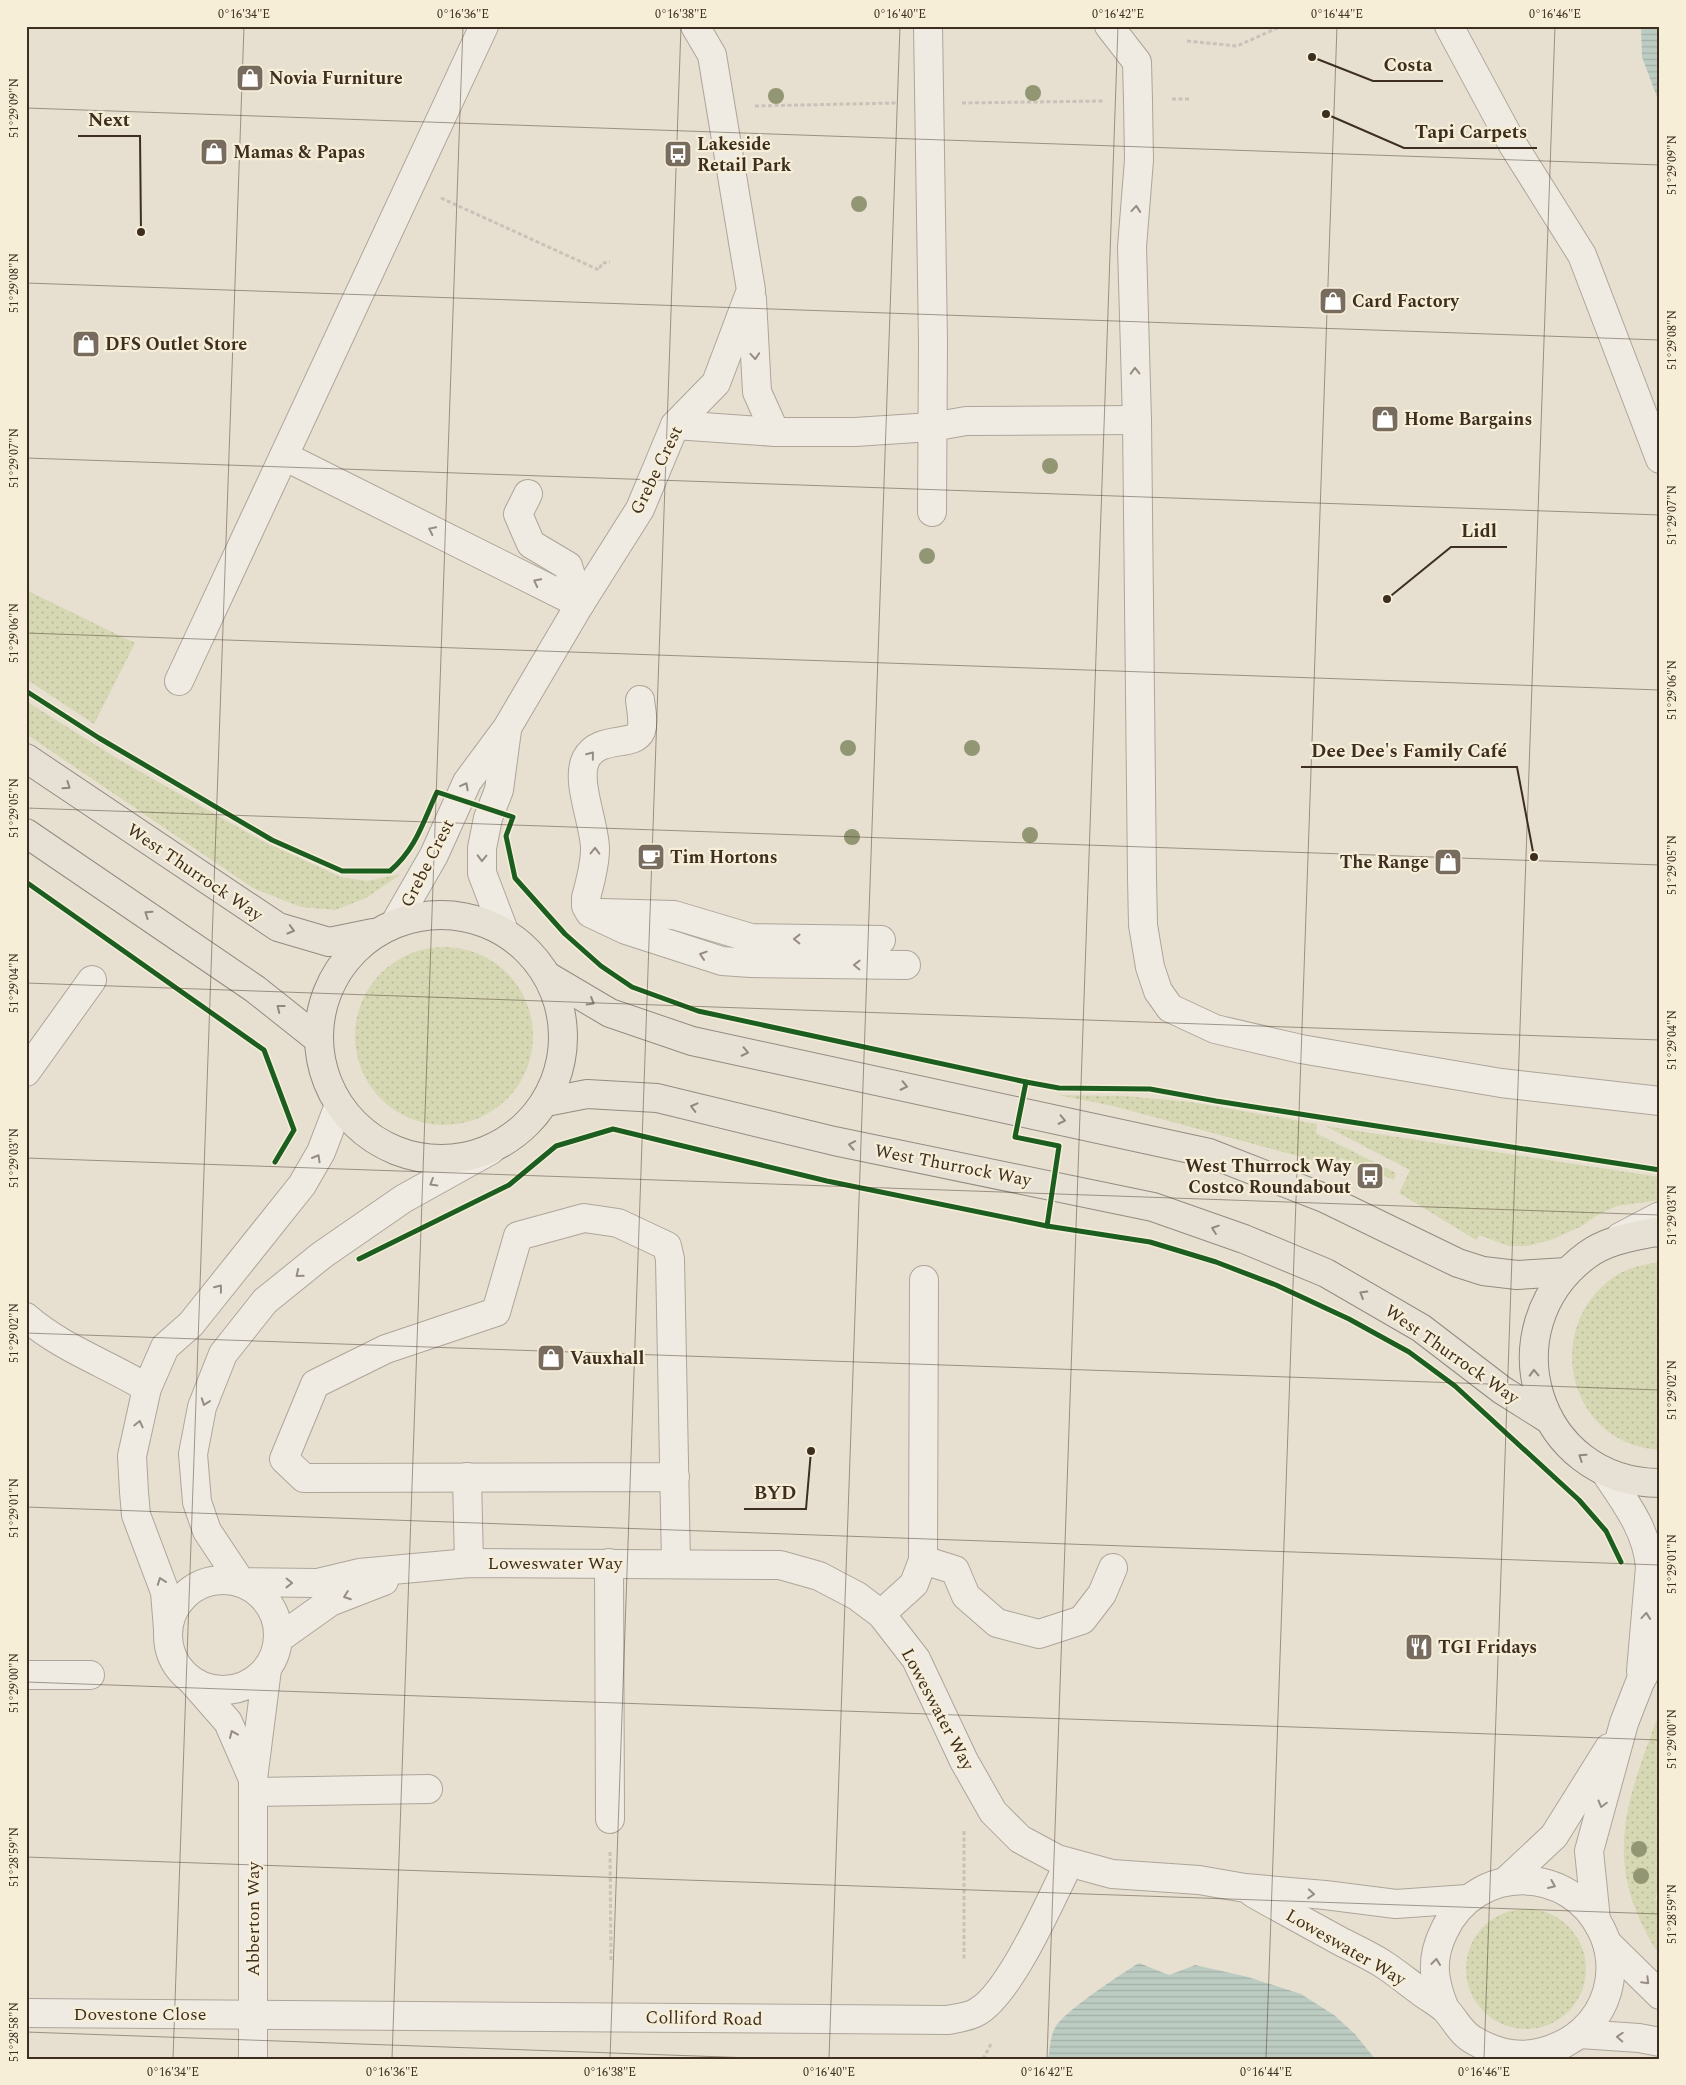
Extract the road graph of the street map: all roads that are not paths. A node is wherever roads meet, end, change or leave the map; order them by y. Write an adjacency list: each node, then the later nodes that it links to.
1 (484, 26): 11 (street)
2 (695, 26): 6 (street)
3 (928, 26): 9 (street)
4 (1449, 26): 12 (street)
5 (1116, 35): 7 (street, one-way to 5)
6 (751, 290): 8 (street, Grebe Crest); 10 (street, one-way to 10)
7 (1137, 420): 9 (street); 30 (street)
8 (675, 425): 10 (street); 15 (street, Grebe Crest)
9 (932, 427): 10 (street); 14 (street)
10 (775, 432)
11 (284, 456): 15 (street, one-way to 11); 16 (street)
12 (1660, 459)
13 (528, 494): 15 (street)
14 (932, 512)
15 (580, 604): 18 (street, Grebe Crest)
16 (179, 681)
17 (640, 700): 21 (street, one-way to 17)
18 (507, 728): 22 (street, Grebe Crest, one-way to 18); 23 (street, Grebe Crest, one-way to 23)
19 (26, 758): 22 (main road, West Thurrock Way, one-way to 22)
20 (26, 833): 28 (main road, one-way to 20)
21 (590, 913): 24 (street, one-way to 21); 25 (street, one-way to 21)
22 (387, 927): 23 (main road, West Thurrock Way); 28 (main road)
23 (504, 932): 26 (main road, West Thurrock Way)
24 (881, 940)
25 (906, 965)
26 (549, 977): 31 (main road); 37 (main road, one-way to 37)
27 (92, 980): 29 (street)
28 (318, 1039): 32 (main road)
29 (26, 1072)
30 (1660, 1101)
31 (546, 1102): 33 (main road); 41 (main road, West Thurrock Way, one-way to 31)
32 (339, 1105): 33 (main road); 40 (street, one-way to 32)
33 (491, 1150): 52 (street, one-way to 52)
34 (1660, 1216): 36 (street)
35 (1660, 1233): 36 (main road)
36 (1613, 1241): 37 (main road)
37 (1567, 1272): 41 (main road, one-way to 37)
38 (924, 1280): 46 (street)
39 (26, 1317): 40 (street)
40 (147, 1388): 54 (street, one-way to 40)
41 (1548, 1419): 42 (main road, one-way to 41)
42 (1605, 1472): 45 (main road); 61 (street, one-way to 42)
43 (467, 1477): 44 (street); 44 (street); 47 (street)
44 (675, 1477): 49 (street)
45 (1660, 1483)
46 (923, 1560): 50 (street); 53 (street)
47 (469, 1563): 48 (street, Loweswater Way); 51 (street, Loweswater Way)
48 (610, 1563): 49 (street, Loweswater Way); 65 (street)
49 (676, 1563): 53 (street, Loweswater Way)
50 (1113, 1568)
51 (407, 1569): 52 (street, Loweswater Way, one-way to 51); 55 (street, Loweswater Way, one-way to 55)
52 (241, 1582): 54 (street); 55 (street)
53 (881, 1614): 66 (street, Loweswater Way)
54 (168, 1629): 60 (street)
55 (278, 1639): 57 (street)
56 (1660, 1645): 61 (street)
57 (267, 1669): 60 (street); 63 (street, Abberton Way)
58 (26, 1675): 59 (street)
59 (90, 1676)
60 (193, 1682): 63 (street, Abberton Way, one-way to 60)
61 (1640, 1682): 62 (street)
62 (1624, 1723): 67 (street); 70 (street, one-way to 70)
63 (253, 1785): 64 (street); 74 (street, Abberton Way)
64 (428, 1789)
65 (610, 1819)
66 (1069, 1863): 68 (street, Loweswater Way); 74 (street, Colliford Road)
67 (1506, 1881): 69 (street); 70 (street, one-way to 70)
68 (1245, 1888): 69 (street, Loweswater Way, one-way to 69); 72 (street, Loweswater Way)
69 (1467, 1899): 72 (street, one-way to 69)
70 (1602, 1931): 71 (street, one-way to 71); 77 (street)
71 (1660, 1995)
72 (1445, 2009): 75 (street)
73 (26, 2013): 74 (street, Dovestone Close)
74 (254, 2014): 78 (street, Abberton Way)
75 (1462, 2031): 77 (street); 79 (street)
76 (1660, 2042): 77 (street, one-way to 77)
77 (1562, 2047)
78 (253, 2059)
79 (1466, 2059)

